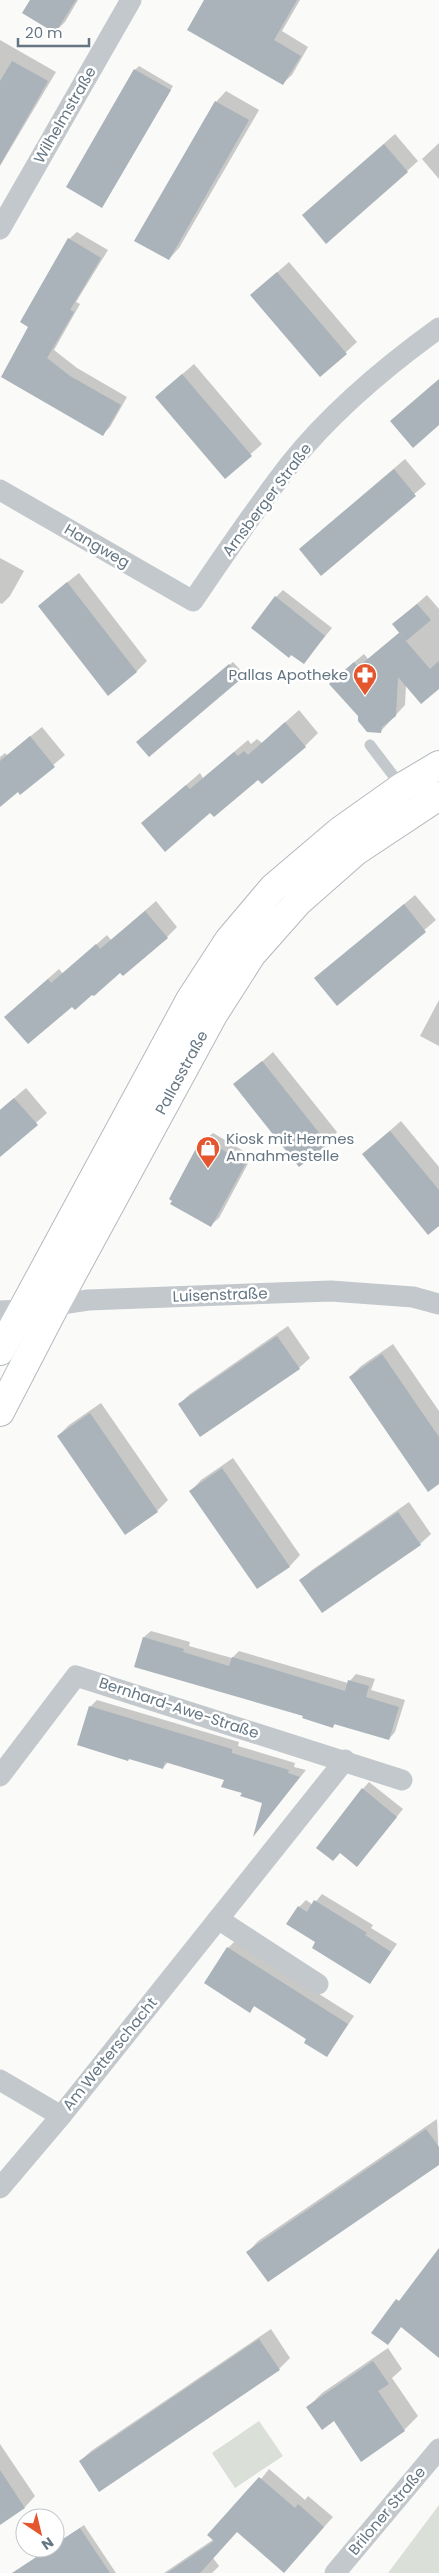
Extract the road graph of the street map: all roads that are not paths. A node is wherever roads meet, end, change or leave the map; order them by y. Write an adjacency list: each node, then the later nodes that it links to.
1 (130, 0): 2 (street, Wilhelmstraße)
2 (0, 229)
3 (439, 328): 5 (street, Arnsberger Straße)
4 (0, 490): 5 (street, Hangweg)
5 (193, 601)
6 (370, 746): 8 (lane)
7 (439, 765): 8 (main road, Pallasstraße)
8 (402, 787): 9 (lane); 12 (main road, Pallasstraße)
9 (428, 802): 10 (main road, Pallasstraße)
10 (56, 1304): 11 (street, Luisenstraße); 12 (street, Luisenstraße); 14 (main road, Pallasstraße)
11 (439, 1304)
12 (11, 1310): 13 (main road, Pallasstraße)
13 (0, 1351)
14 (0, 1412)
15 (344, 1760): 16 (street, Bernhard-Awe-Straße); 17 (street, Bernhard-Awe-Straße); 18 (street, Am Wetterschacht)
16 (0, 1776)
17 (402, 1780)
18 (218, 1919): 19 (street); 21 (street, Am Wetterschacht)
19 (318, 1984)
20 (0, 2080): 21 (street)
21 (61, 2116): 22 (street, Am Wetterschacht)
22 (0, 2188)
23 (439, 2449): 24 (street, Briloner Straße)
24 (335, 2573)

